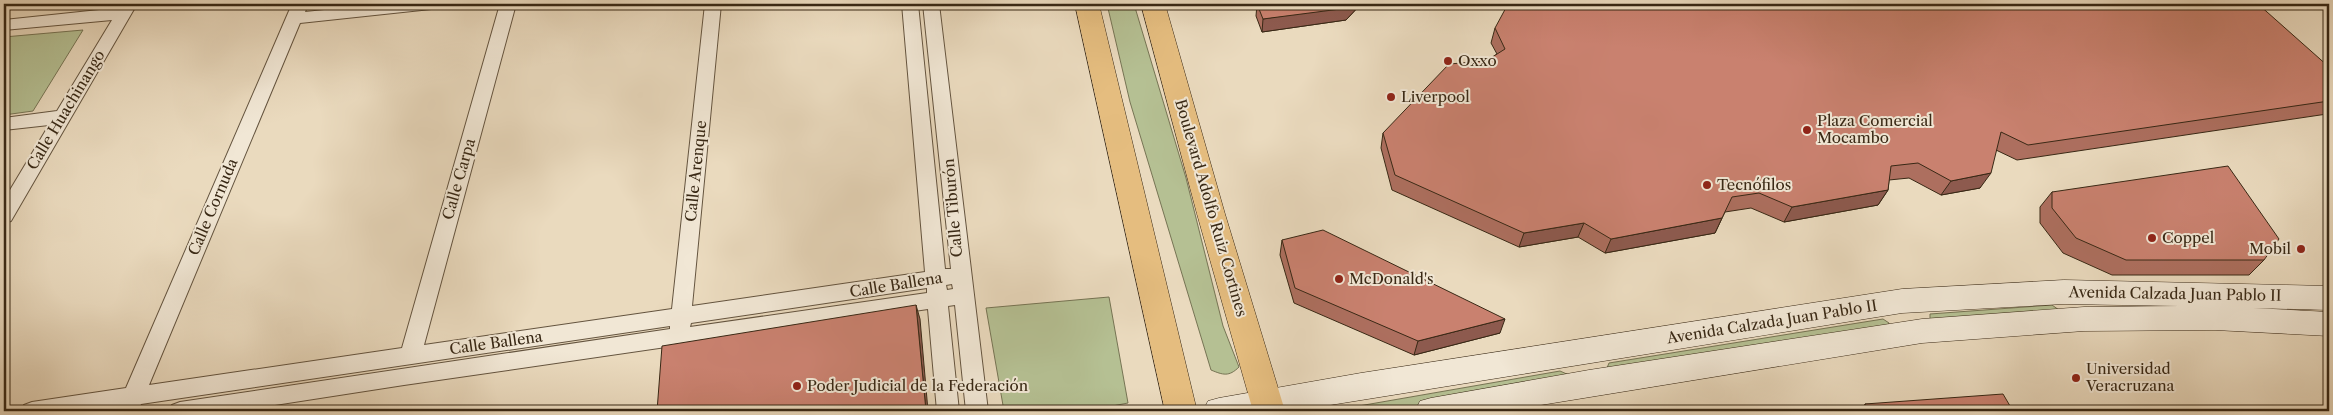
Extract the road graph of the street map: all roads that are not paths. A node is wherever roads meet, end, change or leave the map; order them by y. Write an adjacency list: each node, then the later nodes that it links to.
1 (431, 4): 9 (street)
2 (508, 4): 25 (street, Calle Carpa)
3 (713, 4): 21 (street, Calle Arenque)
4 (910, 4): 12 (street, Calle Tiburón)
5 (931, 4): 11 (street, Calle Tiburón)
6 (1087, 4): 32 (main road)
7 (1153, 4): 27 (main road, Boulevard Adolfo Ruiz Cortines)
8 (126, 8): 10 (street); 13 (street, Calle Huachinango)
9 (297, 11): 26 (street, Calle Cornuda)
10 (4, 25)
11 (944, 113): 12 (street); 16 (street, Calle Tiburón)
12 (921, 116): 17 (street, Calle Tiburón)
13 (62, 117): 14 (street); 15 (street, Calle Huachinango)
14 (4, 124)
15 (4, 216)
16 (960, 275): 17 (street, Calle Ballena); 18 (street, Calle Tiburón)
17 (935, 290): 18 (street, Calle Ballena); 21 (street, Calle Ballena); 24 (street, Calle Ballena); 30 (street, Calle Tiburón)
18 (962, 296): 31 (street, Calle Tiburón)
19 (2329, 298): 20 (main road, Avenida Calzada Juan Pablo II)
20 (1902, 301): 23 (main road); 27 (main road, Avenida Calzada Juan Pablo II)
21 (680, 317): 24 (street, Calle Arenque); 25 (street, Calle Ballena)
22 (2329, 324): 23 (main road, Avenida Calzada Juan Pablo II)
23 (1922, 331): 34 (main road, Avenida Calzada Juan Pablo II)
24 (679, 338): 29 (street, Calle Ballena)
25 (411, 354): 26 (street, Calle Ballena)
26 (130, 403): 28 (street, Calle Ballena)
27 (1267, 407): 33 (main road, Avenida Calzada Juan Pablo II)
28 (32, 411)
29 (180, 411)
30 (948, 411)
31 (977, 411)
32 (1181, 411)
33 (1219, 411)
34 (1431, 411)

